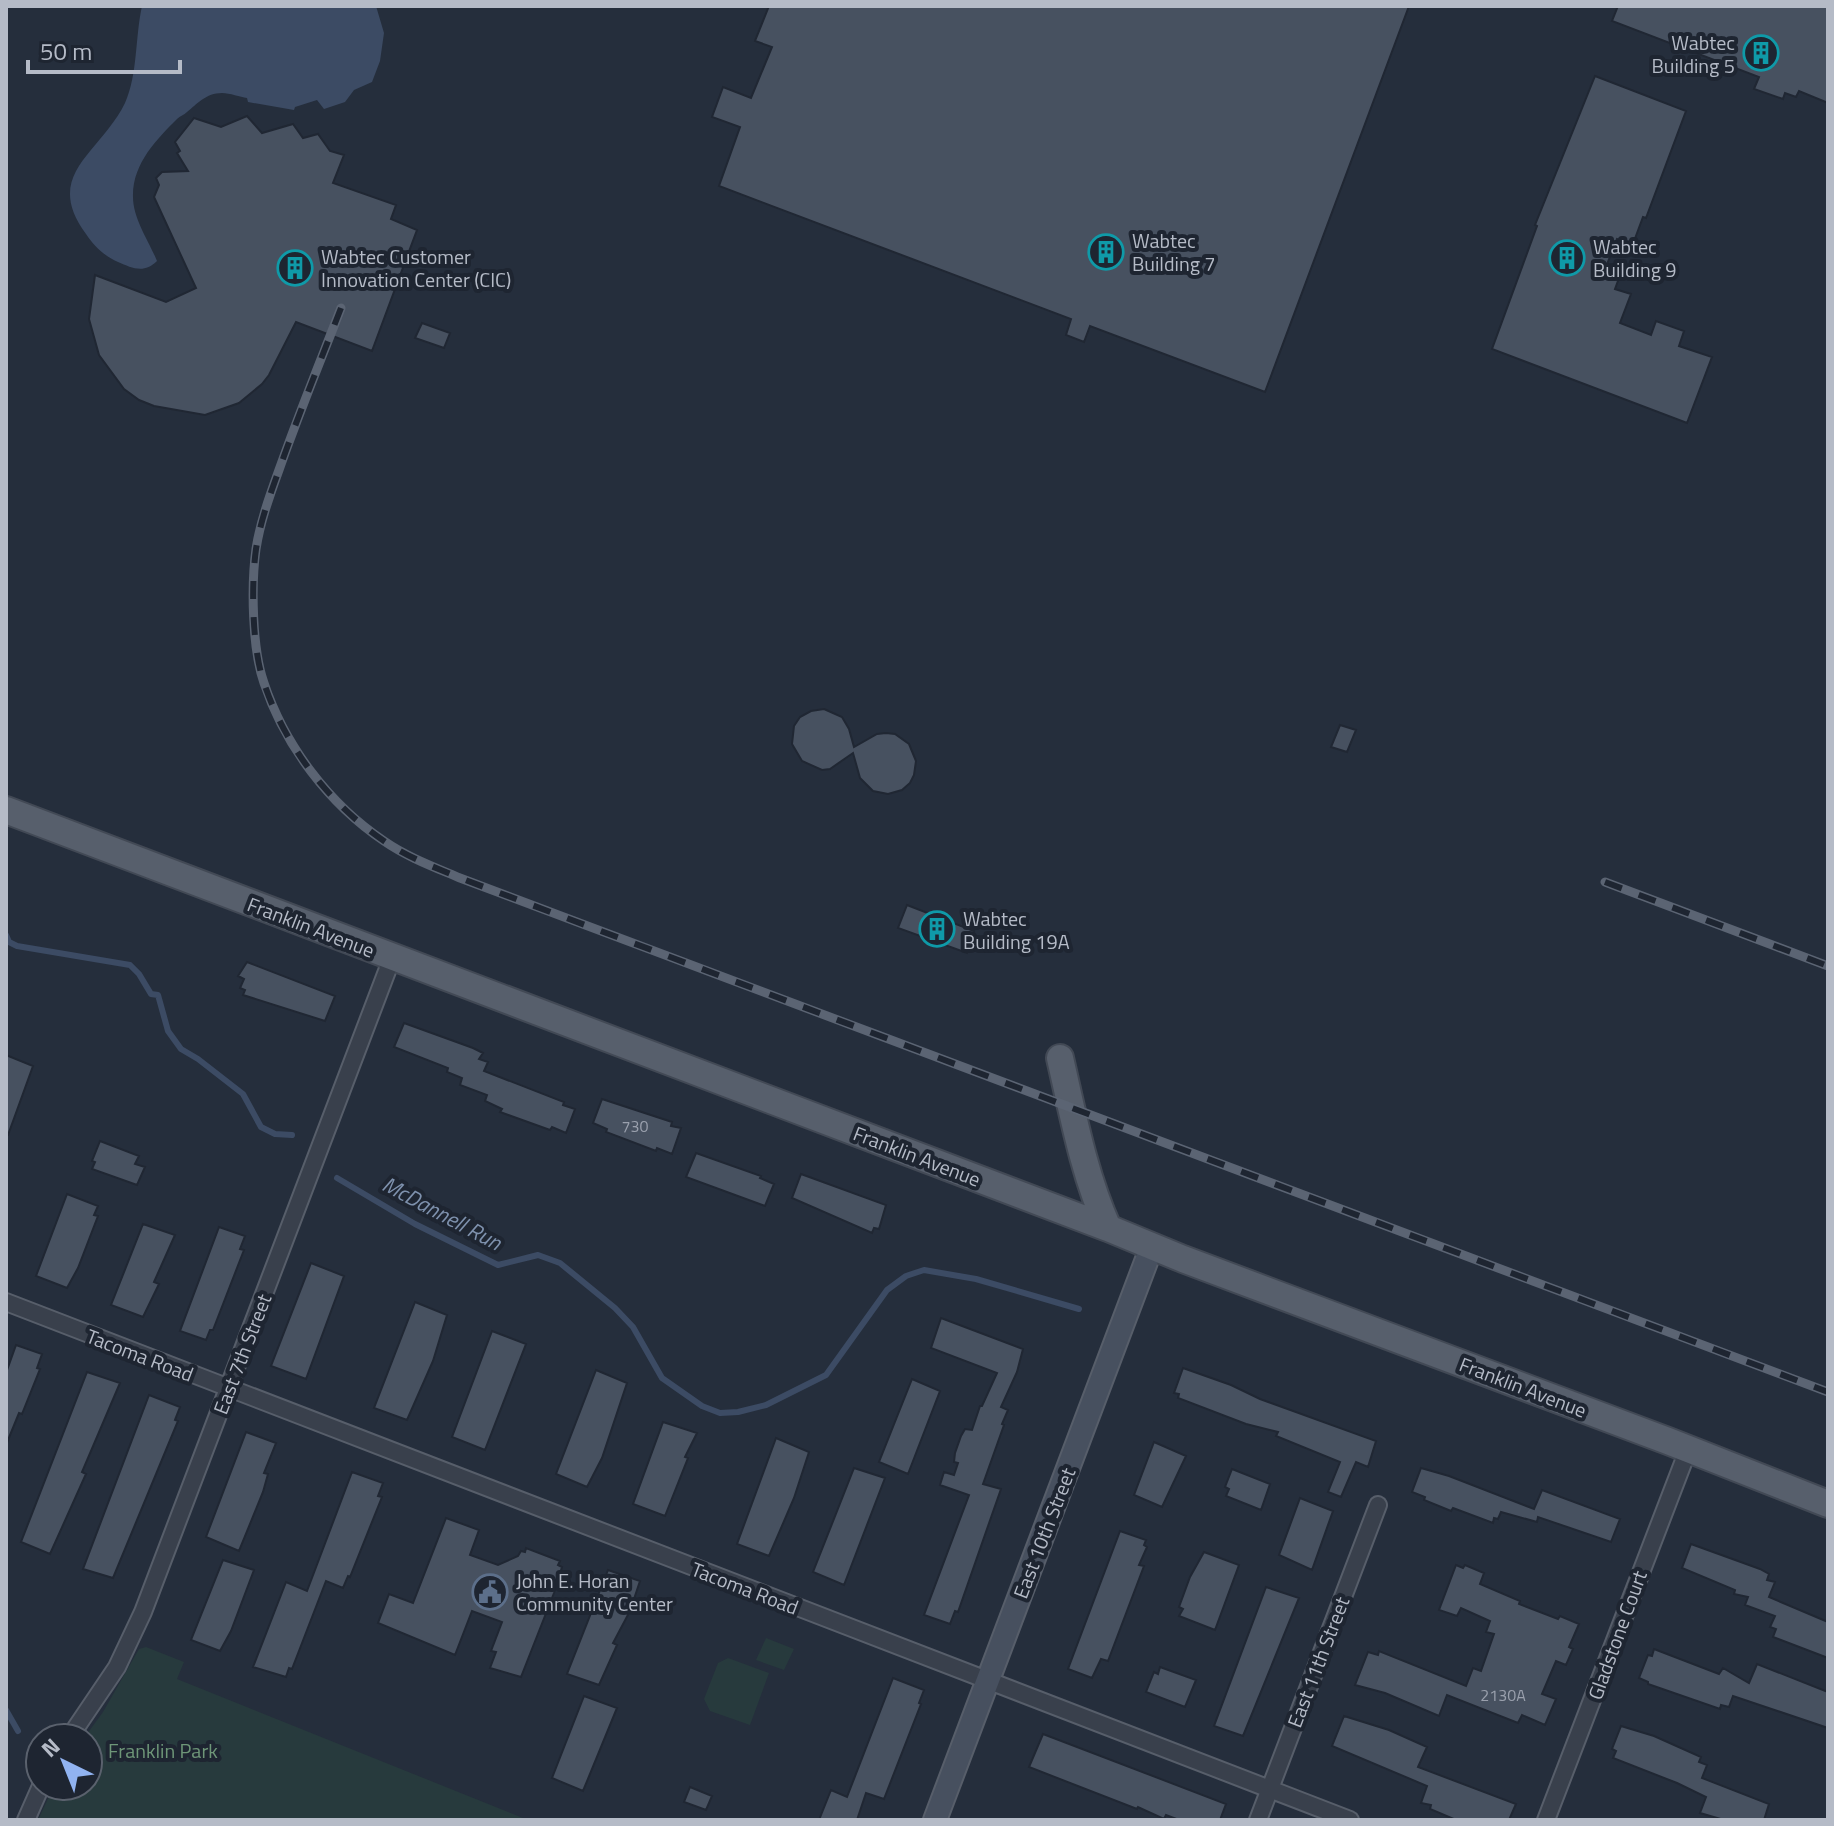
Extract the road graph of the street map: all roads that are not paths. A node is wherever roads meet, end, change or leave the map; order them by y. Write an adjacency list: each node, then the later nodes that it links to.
1 (6, 810): 2 (main road, Franklin Avenue)
2 (392, 958): 4 (main road, Franklin Avenue); 7 (street, East 7th Street)
3 (1060, 1058): 4 (main road)
4 (1108, 1228): 5 (main road, Franklin Avenue)
5 (1152, 1246): 8 (main road, Franklin Avenue); 11 (street, East 10th Street)
6 (6, 1302): 7 (street, Tacoma Road)
7 (228, 1389): 11 (street, Tacoma Road); 12 (street, East 7th Street)
8 (1688, 1450): 9 (main road, Franklin Avenue); 17 (street, Gladstone Court)
9 (1828, 1504)
10 (1378, 1505): 13 (street, East 11th Street)
11 (987, 1682): 13 (street, Tacoma Road); 14 (street, East 10th Street)
12 (79, 1722)
13 (1270, 1789): 15 (street, East 11th Street); 16 (street, Tacoma Road)
14 (935, 1820)
15 (1258, 1820)
16 (1350, 1820)
17 (1546, 1820)

